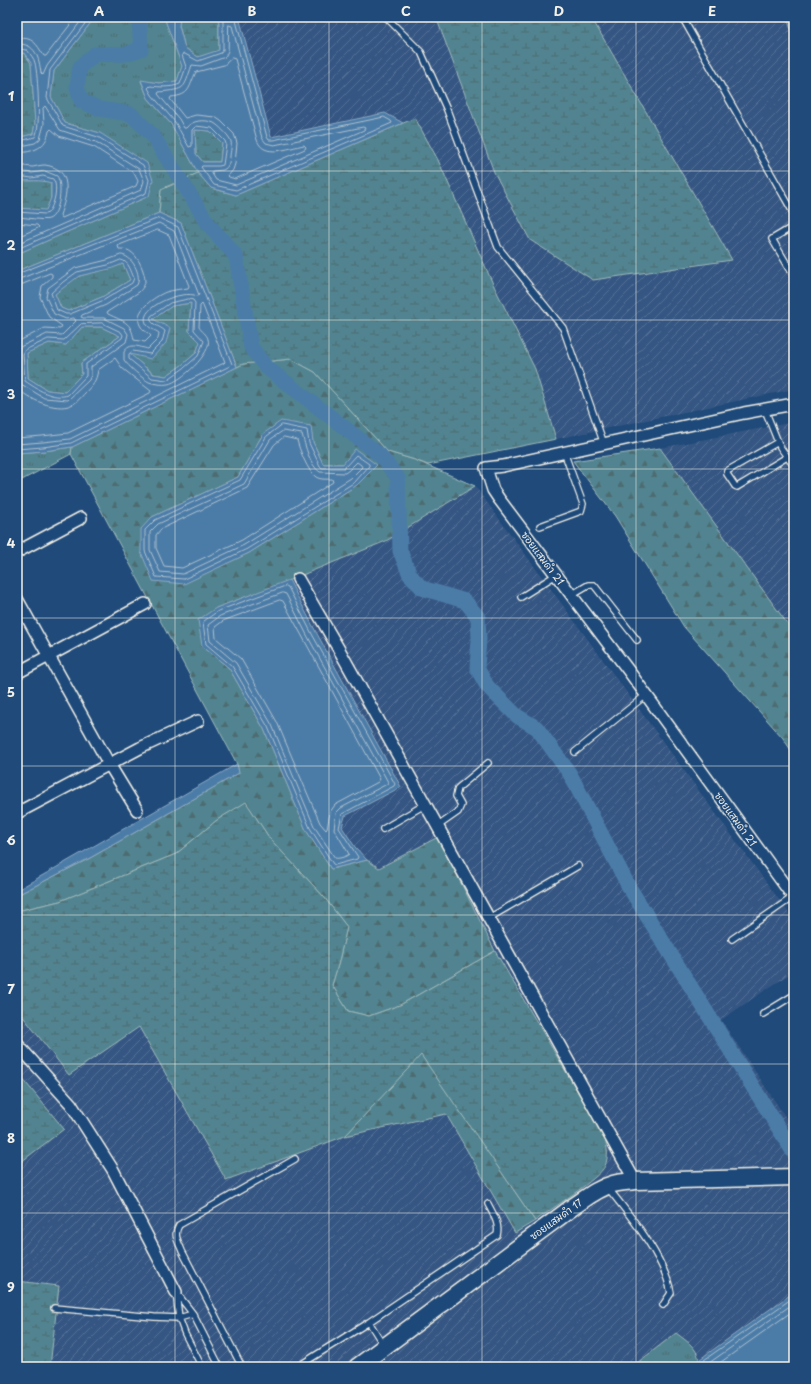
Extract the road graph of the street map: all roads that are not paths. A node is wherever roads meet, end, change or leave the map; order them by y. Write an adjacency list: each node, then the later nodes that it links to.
1 (386, 17): 9 (lane)
2 (682, 17): 3 (lane)
3 (794, 214)
4 (794, 226): 5 (lane)
5 (794, 276)
6 (794, 404): 7 (street, ซอยแสมดำ 21)
7 (765, 410): 8 (lane); 9 (street, ซอยแสมดำ 21)
8 (778, 442): 11 (lane); 11 (lane)
9 (604, 444): 10 (street, ซอยแสมดำ 21)
10 (564, 452): 14 (lane); 16 (street, ซอยแสมดำ 21)
11 (787, 457): 12 (lane)
12 (794, 466)
13 (81, 518): 15 (street)
14 (540, 526)
15 (17, 552)
16 (556, 575): 18 (street, ซอยแสมดำ 21); 19 (lane)
17 (298, 580): 30 (street)
18 (571, 595): 22 (lane); 25 (street, ซอยแสมดำ 21)
19 (521, 597)
20 (17, 599): 23 (street)
21 (145, 604): 23 (street)
22 (637, 640)
23 (49, 655): 24 (street); 29 (street)
24 (17, 673)
25 (646, 696): 27 (lane); 36 (street, ซอยแสมดำ 21)
26 (198, 720): 29 (street)
27 (575, 752)
28 (488, 763): 33 (lane)
29 (109, 764): 31 (street); 32 (street)
30 (426, 804): 33 (street); 34 (lane)
31 (137, 810)
32 (17, 812)
33 (438, 826): 37 (street)
34 (383, 829)
35 (578, 866): 37 (lane)
36 (794, 898): 38 (lane)
37 (489, 918): 44 (street)
38 (732, 939)
39 (794, 995): 40 (lane)
40 (763, 1014)
41 (17, 1044): 47 (street)
42 (295, 1159): 56 (lane)
43 (788, 1177): 44 (street, ซอยแสมดำ 17)
44 (635, 1181): 45 (street, ซอยแสมดำ 17)
45 (607, 1186): 48 (lane); 53 (street, ซอยแสมดำ 17)
46 (488, 1204): 52 (lane)
47 (176, 1292): 50 (lane); 51 (lane)
48 (663, 1305)
49 (54, 1308): 51 (lane)
50 (193, 1314): 51 (lane); 55 (lane)
51 (179, 1318): 54 (lane)
52 (369, 1322): 53 (lane); 57 (lane)
53 (384, 1347): 58 (street, ซอยแสมดำ 17)
54 (202, 1367)
55 (220, 1367)
56 (242, 1367)
57 (297, 1367)
58 (357, 1367)

